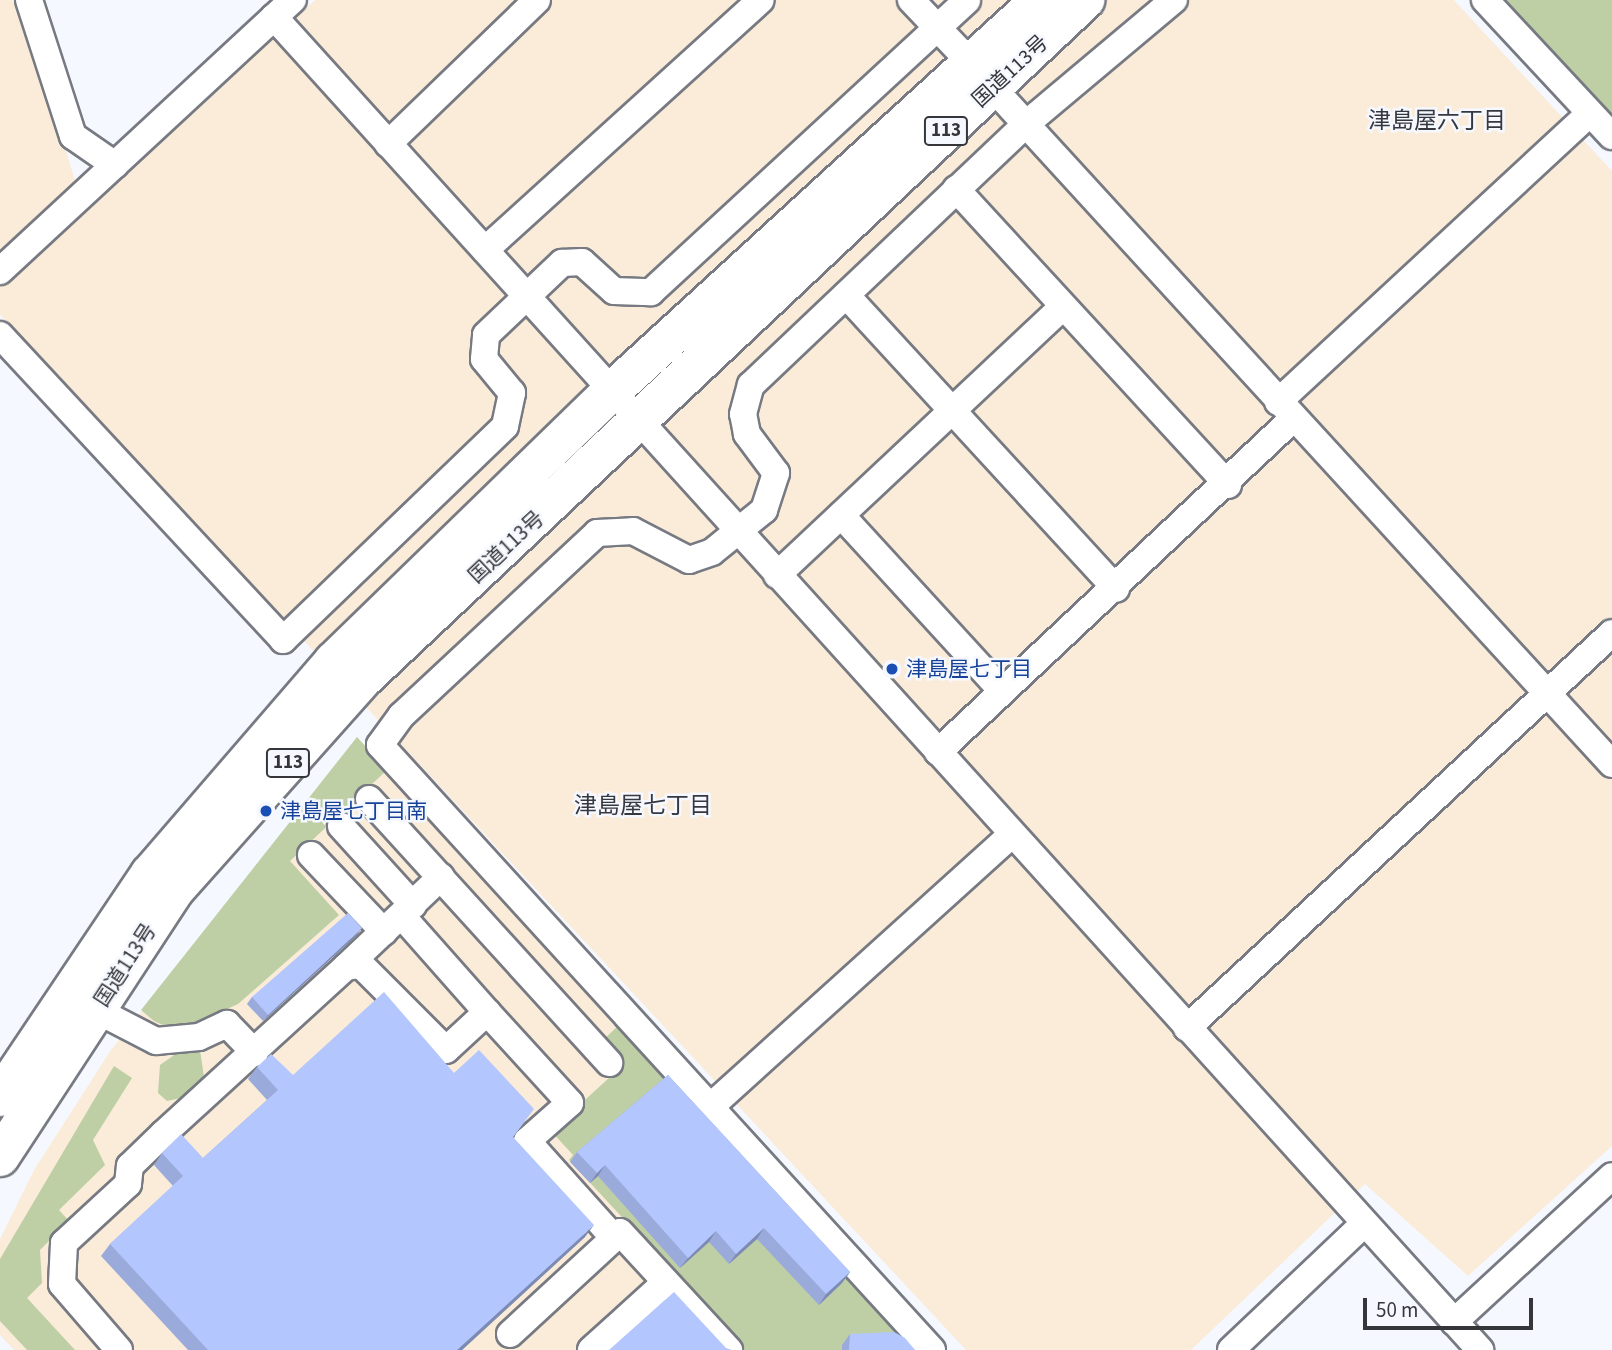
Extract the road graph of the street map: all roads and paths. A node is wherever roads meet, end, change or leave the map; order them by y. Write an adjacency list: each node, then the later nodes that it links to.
1 (29, 0): 17 (street)
2 (537, 0): 16 (street)
3 (761, 0): 19 (street)
4 (911, 0): 11 (street)
5 (967, 0): 11 (street)
6 (1040, 0): 12 (highway, 国道113号 / 113)
7 (1085, 0): 12 (highway, 国道113号 / 113)
8 (1174, 0): 14 (street)
9 (1485, 0): 13 (street)
10 (284, 8): 16 (street); 17 (street)
11 (939, 28): 12 (street); 22 (street)
12 (982, 75): 14 (street); 25 (highway, 国道113号 / 113); 28 (highway, 国道113号 / 113)
13 (1590, 113): 15 (street); 26 (street)
14 (1026, 124): 18 (street); 26 (street)
15 (1612, 136)
16 (388, 144): 19 (street)
17 (115, 165): 20 (street)
18 (956, 189): 21 (street); 23 (street)
19 (485, 250): 22 (street)
20 (1, 268)
21 (846, 295): 27 (street); 31 (street)
22 (525, 298): 24 (street); 25 (street)
23 (1062, 307): 27 (street); 29 (street)
24 (0, 335)
25 (611, 392): 28 (street); 52 (highway, 国道113号 / 113)
26 (1286, 410): 29 (street); 36 (street)
27 (953, 411): 30 (street); 33 (street)
28 (639, 423): 31 (street); 47 (highway, 国道113号 / 113)
29 (1227, 485): 33 (street)
30 (841, 515): 32 (street); 35 (street)
31 (738, 532): 32 (street); 42 (street)
32 (777, 575): 37 (street)
33 (1116, 589): 35 (street)
34 (1612, 633): 36 (street)
35 (1002, 691): 37 (street)
36 (1547, 693): 38 (street); 49 (street)
37 (938, 752): 41 (street)
38 (1612, 764)
39 (369, 799): 44 (street)
40 (341, 826): 45 (street)
41 (1012, 834): 49 (street); 53 (street)
42 (475, 850): 44 (street); 53 (street)
43 (311, 855): 45 (street)
44 (443, 879): 45 (street); 51 (street)
45 (400, 918): 46 (street); 48 (street)
46 (346, 967): 48 (street); 50 (street)
47 (96, 1010): 50 (street); 54 (highway, 国道113号 / 113)
48 (487, 1012): 57 (street)
49 (1187, 1028): 56 (street)
50 (255, 1053): 61 (street)
51 (609, 1063)
52 (0, 1097)
53 (708, 1109): 64 (street)
54 (0, 1157)
55 (1612, 1176): 59 (street)
56 (1364, 1224): 59 (street); 65 (street)
57 (614, 1238): 58 (street); 60 (street)
58 (666, 1282): 62 (street); 63 (street)
59 (1454, 1322): 66 (street)
60 (510, 1334)
61 (119, 1350)
62 (591, 1350)
63 (729, 1350)
64 (932, 1350)
65 (1231, 1350)
66 (1480, 1350)

